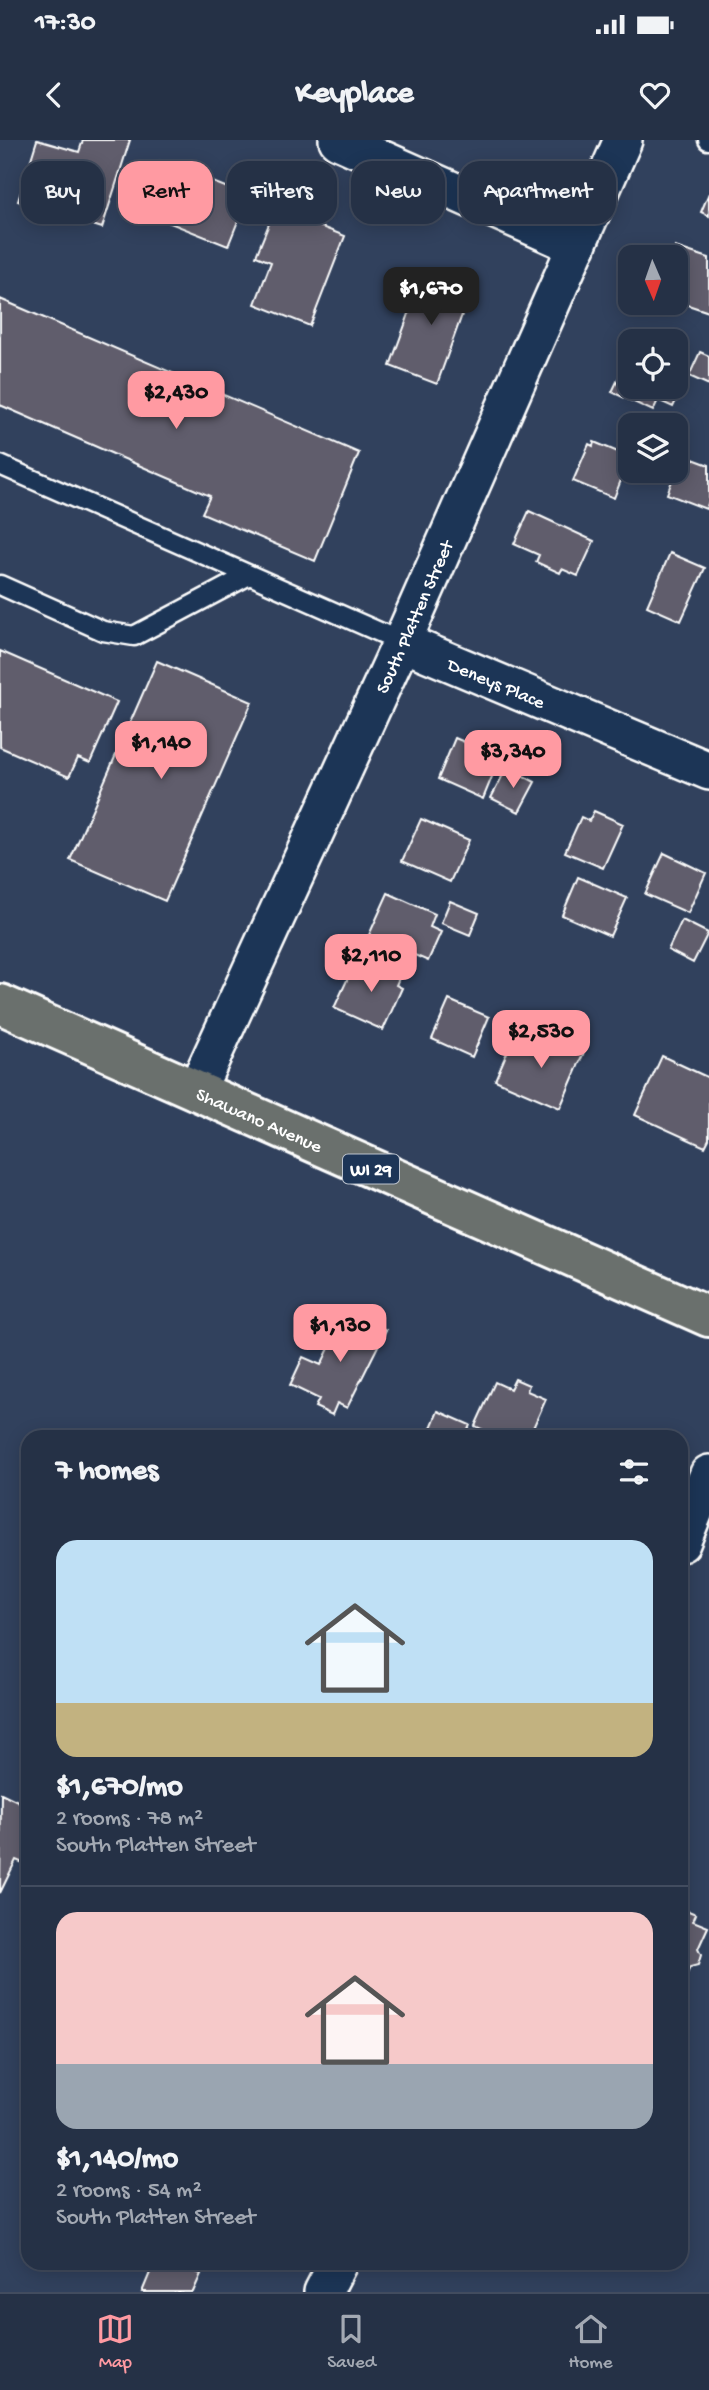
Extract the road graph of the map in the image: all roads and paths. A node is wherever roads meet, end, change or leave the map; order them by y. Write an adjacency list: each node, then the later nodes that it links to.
1 (338, 140): 3 (street)
2 (623, 140): 3 (street, South Platten Street)
3 (577, 246): 7 (street, South Platten Street)
4 (0, 465): 5 (lane)
5 (249, 575): 6 (lane); 7 (lane)
6 (0, 585)
7 (402, 642): 8 (street, Deneys Place); 10 (street, South Platten Street)
8 (709, 771)
9 (0, 1004): 10 (main road, Shawano Avenue / WI 29)
10 (196, 1091): 11 (main road, Shawano Avenue / WI 29)
11 (709, 1317)
12 (709, 1474): 13 (street)
13 (688, 1526)
14 (334, 2270): 15 (street)
15 (323, 2292)

